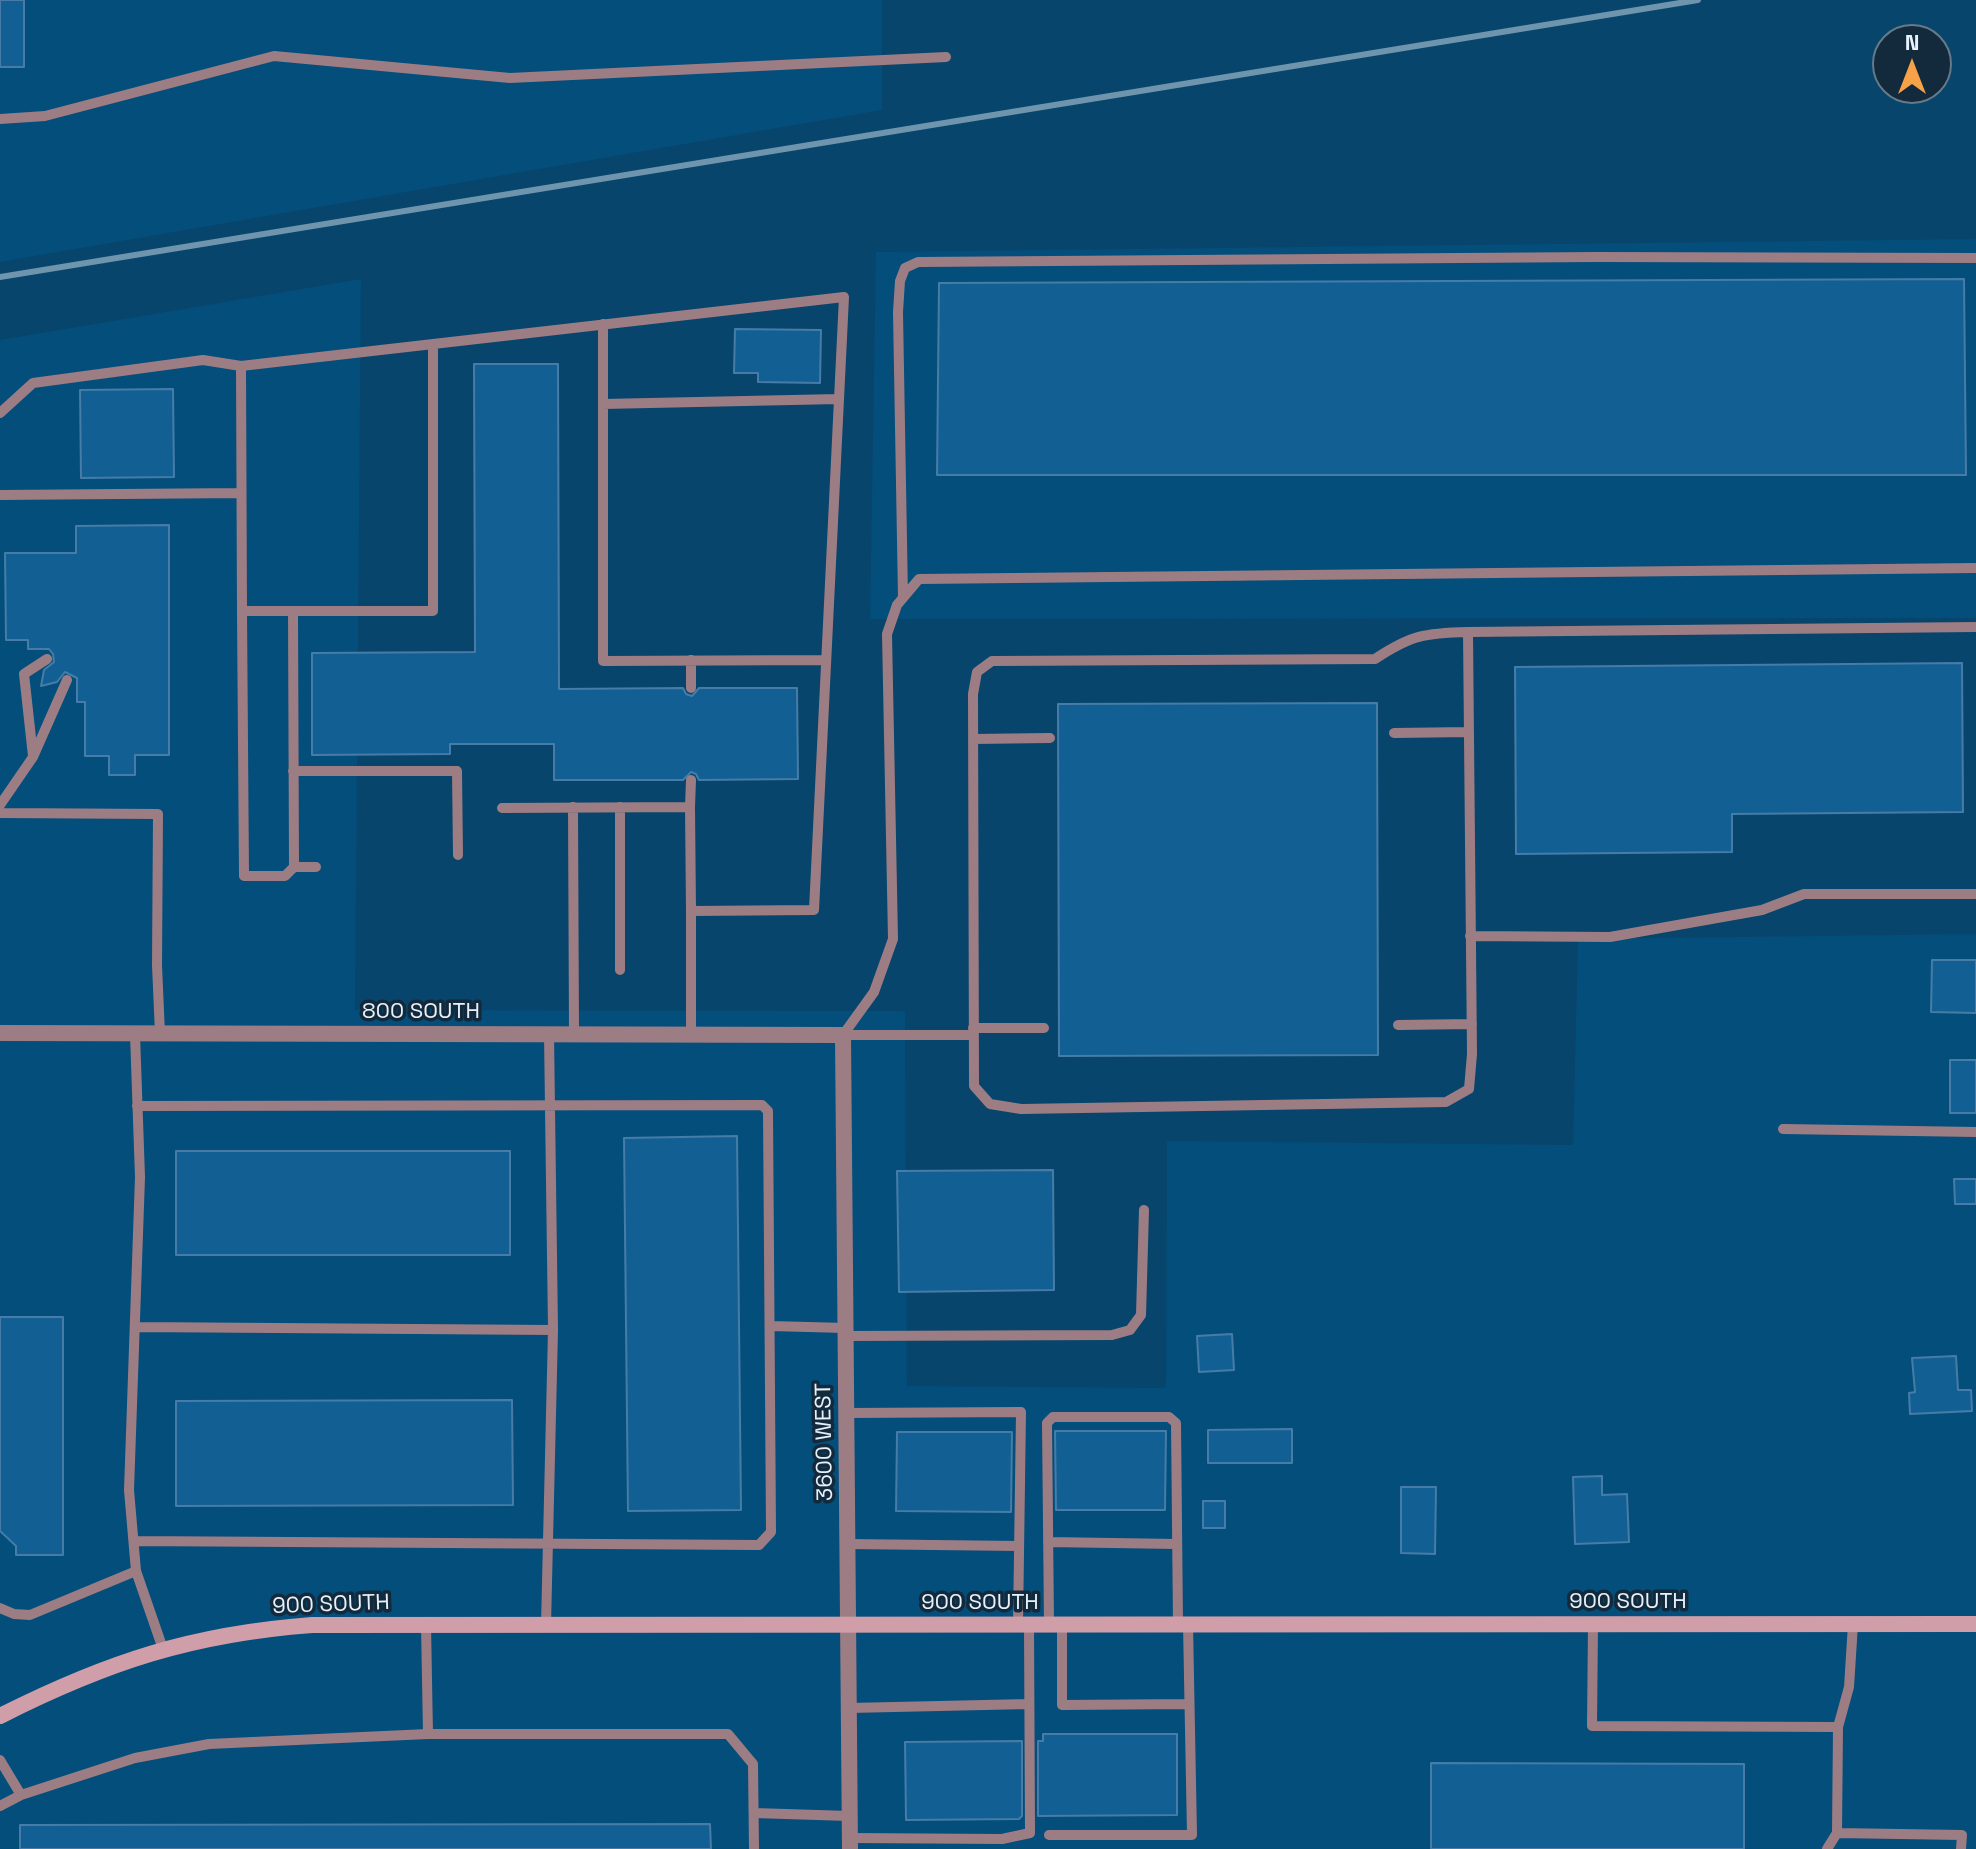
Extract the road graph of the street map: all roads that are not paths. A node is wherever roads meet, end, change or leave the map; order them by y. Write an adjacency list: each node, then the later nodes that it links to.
1 (946, 57): 2 (lane)
2 (0, 119)
3 (1976, 258): 13 (lane)
4 (603, 324): 5 (lane); 7 (lane); 8 (lane)
5 (433, 344): 6 (lane); 15 (lane)
6 (241, 366): 9 (lane); 10 (lane)
7 (839, 399): 8 (lane); 20 (lane)
8 (603, 404): 19 (lane)
9 (0, 413)
10 (241, 493): 11 (lane); 14 (lane)
11 (0, 495)
12 (1976, 568): 13 (lane)
13 (903, 598): 53 (lane)
14 (242, 611): 15 (lane); 37 (lane)
15 (293, 611): 28 (lane)
16 (1976, 627): 17 (lane)
17 (1468, 632): 23 (lane); 26 (lane)
18 (47, 659): 27 (lane)
19 (691, 660): 20 (lane); 22 (lane)
20 (826, 660): 40 (lane)
21 (67, 680): 27 (lane)
22 (691, 688)
23 (1469, 732): 24 (lane); 41 (lane)
24 (1394, 733)
25 (1050, 738): 26 (lane)
26 (973, 739): 46 (lane)
27 (33, 757): 30 (lane)
28 (293, 771): 36 (lane); 37 (lane)
29 (691, 780): 33 (lane)
30 (0, 805)
31 (573, 807): 32 (lane); 34 (lane); 51 (lane)
32 (620, 807): 33 (lane); 42 (lane)
33 (690, 807): 40 (lane)
34 (502, 808)
35 (0, 813): 49 (lane)
36 (458, 855)
37 (294, 867): 38 (lane)
38 (316, 867)
39 (1976, 894): 41 (lane)
40 (691, 911): 52 (lane)
41 (1470, 936): 43 (lane)
42 (620, 970)
43 (1472, 1024): 44 (lane); 46 (lane)
44 (1398, 1025)
45 (1044, 1028): 46 (lane)
46 (973, 1031): 53 (lane)
47 (0, 1033): 48 (street, 800 SOUTH)
48 (135, 1034): 49 (street, 800 SOUTH); 55 (lane)
49 (160, 1034): 50 (street, 800 SOUTH)
50 (549, 1034): 51 (street, 800 SOUTH); 54 (lane)
51 (574, 1034): 52 (street, 800 SOUTH)
52 (691, 1035): 53 (street, 800 SOUTH)
53 (843, 1035): 62 (street, 3600 WEST)
54 (549, 1105): 55 (lane); 59 (lane); 61 (lane)
55 (137, 1106): 60 (lane)
56 (1783, 1129): 57 (lane)
57 (1976, 1132)
58 (1144, 1210): 62 (lane)
59 (770, 1326): 62 (lane); 66 (lane)
60 (136, 1327): 61 (lane); 64 (lane)
61 (553, 1330): 66 (lane)
62 (846, 1332): 63 (street, 3600 WEST)
63 (846, 1413): 67 (street, 3600 WEST); 69 (lane)
64 (134, 1541): 66 (lane); 70 (lane)
65 (1048, 1542): 68 (lane); 68 (lane); 73 (lane)
66 (549, 1544): 79 (lane)
67 (848, 1544): 69 (lane); 80 (street, 3600 WEST)
68 (1177, 1544): 74 (lane)
69 (1019, 1546): 72 (lane)
70 (136, 1571): 71 (lane); 81 (lane)
71 (0, 1608)
72 (1023, 1624): 73 (street, 900 SOUTH); 80 (street, 900 SOUTH); 82 (lane)
73 (1055, 1624): 74 (street, 900 SOUTH); 83 (lane)
74 (1183, 1624): 75 (street, 900 SOUTH); 83 (lane)
75 (1593, 1624): 76 (street, 900 SOUTH); 86 (lane)
76 (1853, 1624): 77 (street, 900 SOUTH); 86 (lane)
77 (1976, 1624)
78 (426, 1625): 79 (street, 900 SOUTH); 81 (street, 900 SOUTH); 87 (lane)
79 (546, 1625): 80 (street, 900 SOUTH)
80 (848, 1625): 84 (street, 3600 WEST)
81 (163, 1649): 85 (street, 900 SOUTH)
82 (1029, 1704): 84 (lane); 95 (lane)
83 (1189, 1704): 94 (lane)
84 (849, 1708): 92 (street, 3600 WEST)
85 (0, 1716)
86 (1838, 1727): 93 (lane)
87 (428, 1734): 89 (lane); 91 (lane)
88 (0, 1760): 89 (lane)
89 (21, 1795): 90 (lane)
90 (0, 1806)
91 (754, 1813): 92 (lane); 96 (lane)
92 (849, 1816): 95 (street, 3600 WEST)
93 (1837, 1833): 97 (lane); 98 (lane)
94 (1049, 1835)
95 (850, 1844)
96 (754, 1849)
97 (1827, 1849)
98 (1961, 1849)

